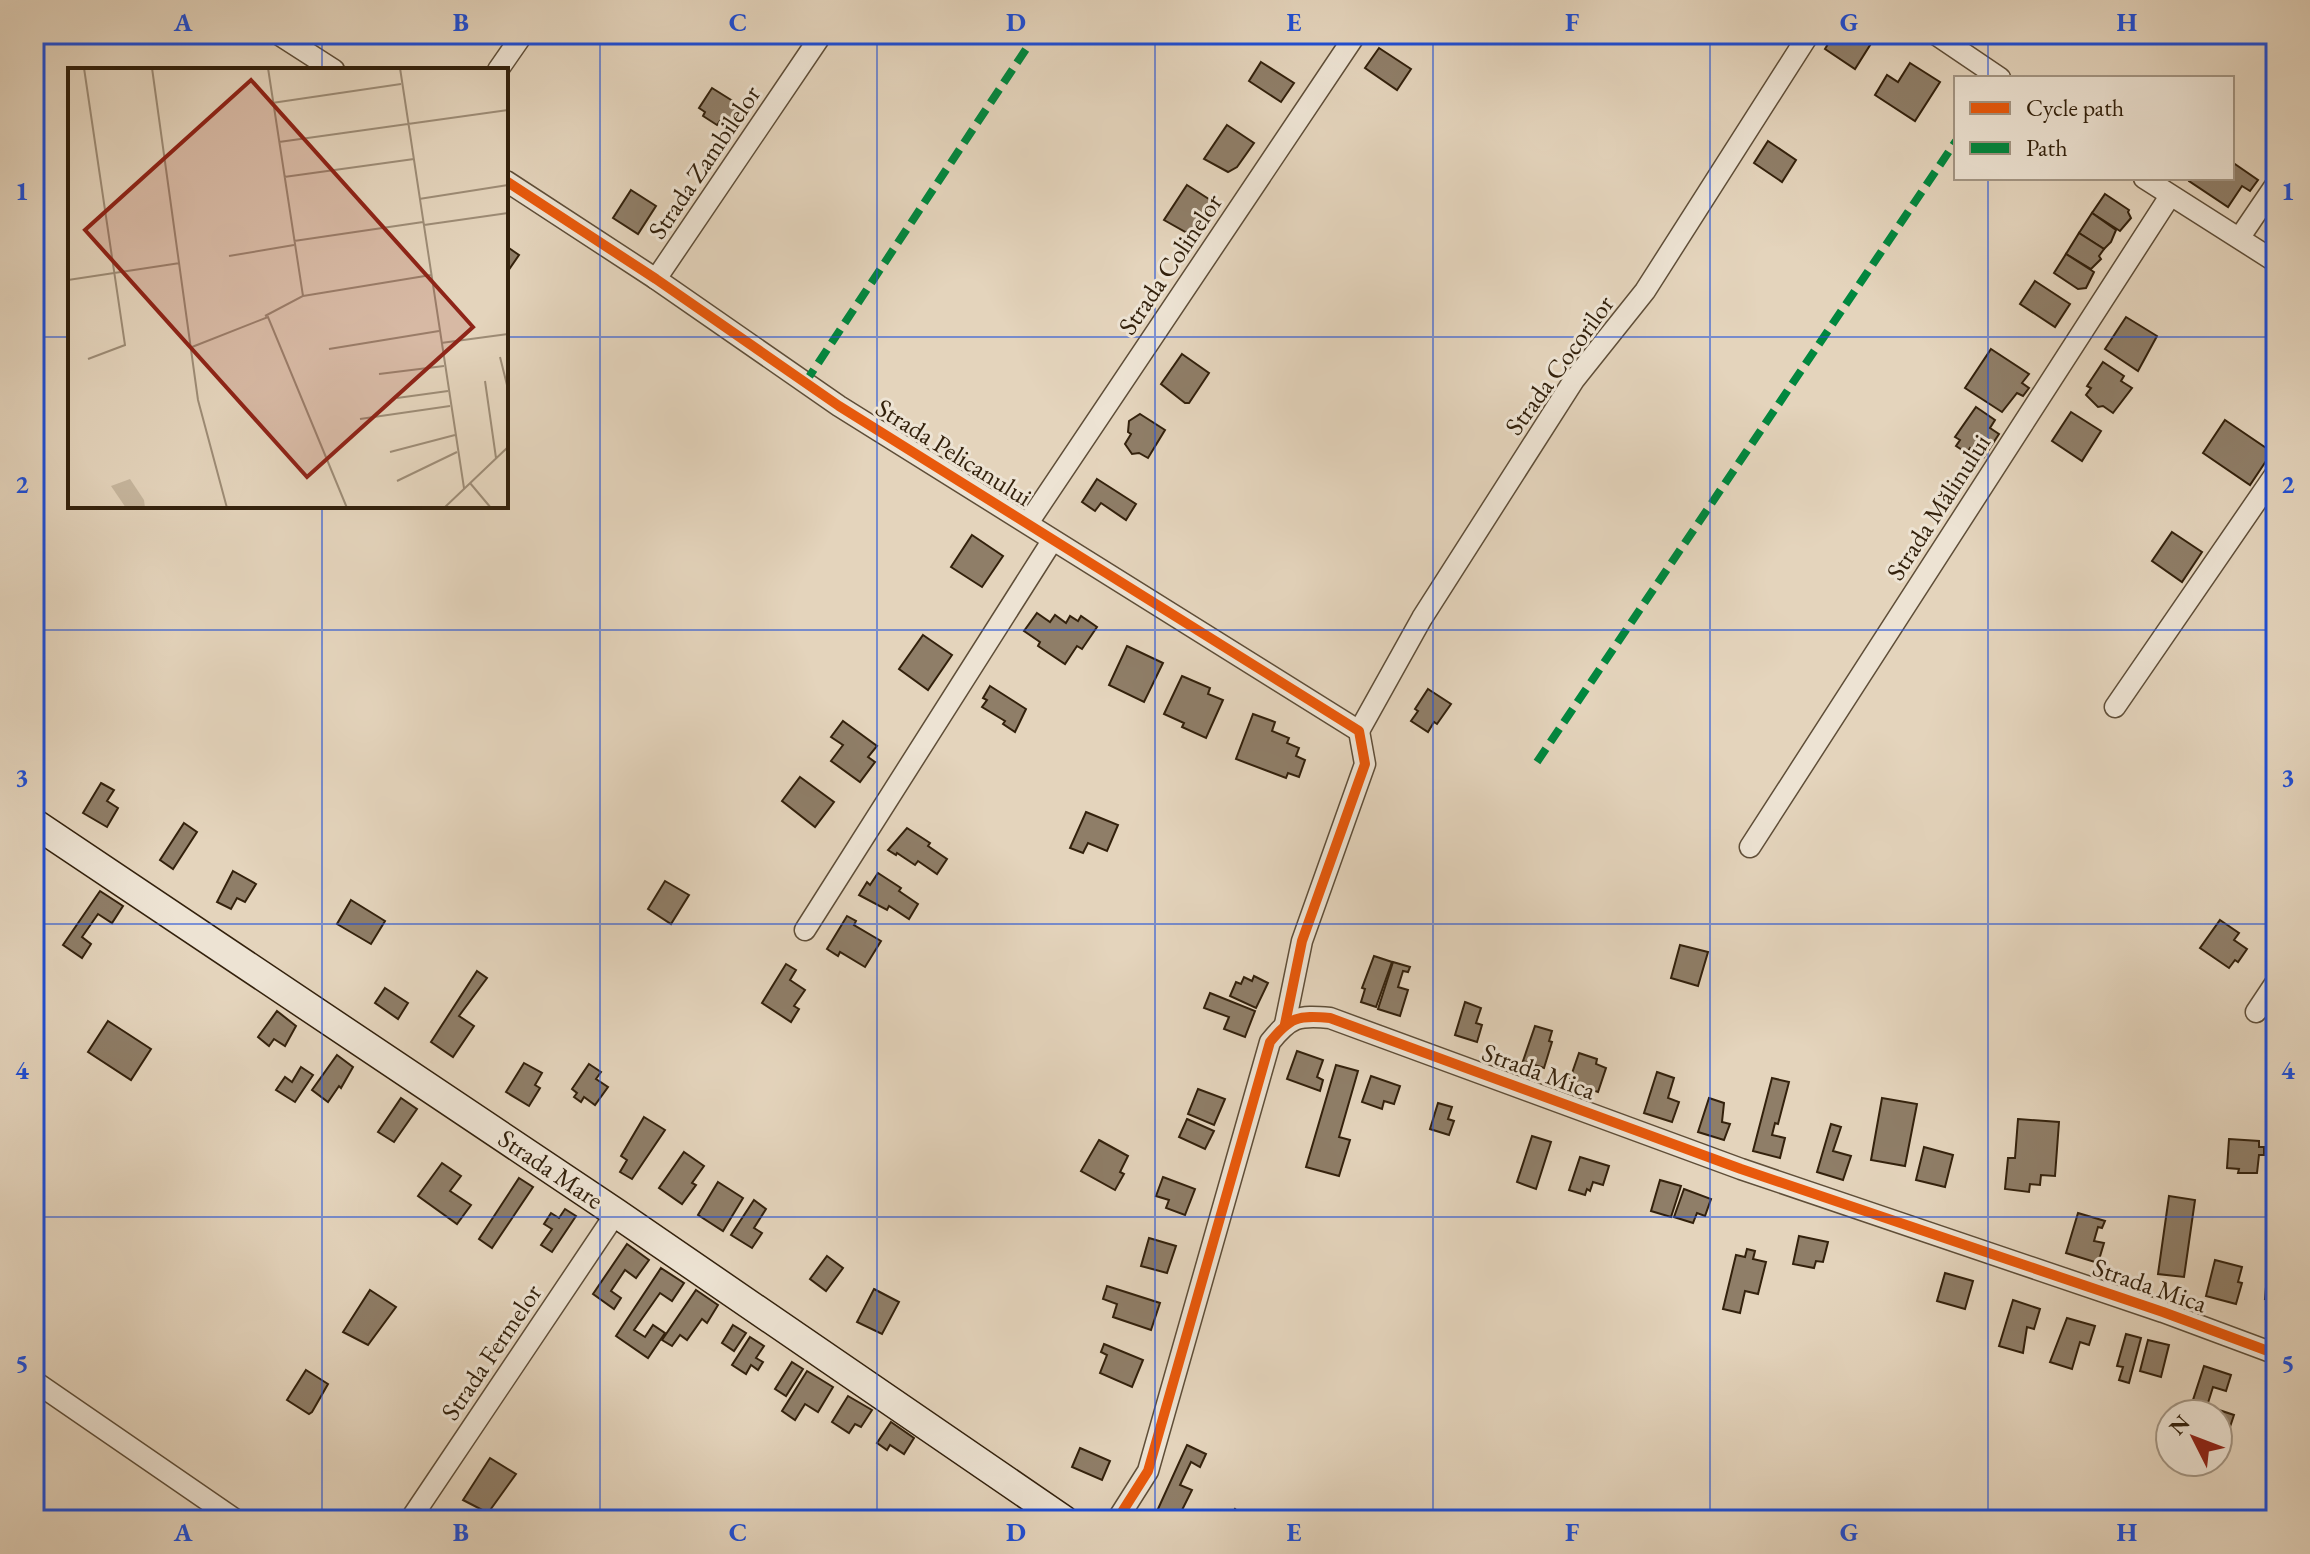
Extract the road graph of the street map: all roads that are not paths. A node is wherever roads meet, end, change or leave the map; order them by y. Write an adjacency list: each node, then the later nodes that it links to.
1 (278, 34): 7 (street)
2 (523, 34): 8 (street)
3 (822, 34): 16 (street, Strada Zambilelor)
4 (1356, 34): 18 (street, Strada Colinelor)
5 (1809, 34): 21 (street, Strada Cocorilor)
6 (1935, 34): 9 (street)
7 (331, 68)
8 (499, 68)
9 (1997, 76)
10 (2147, 180): 13 (street)
11 (508, 182): 16 (street, Strada Pelicanului)
12 (2276, 184): 14 (street)
13 (2170, 196): 14 (street); 23 (street, Strada Mălinului)
14 (2240, 237): 15 (street)
15 (2276, 262)
16 (656, 279): 18 (street, Strada Pelicanului)
17 (2276, 473): 20 (street)
18 (1028, 523): 19 (street, Strada Pelicanului)
19 (1052, 541): 21 (street, Strada Pelicanului); 24 (street)
20 (2115, 707)
21 (1359, 731): 27 (street)
22 (34, 823): 28 (street, Strada Mare)
23 (1750, 847)
24 (805, 930)
25 (2276, 982): 26 (street)
26 (2256, 1012)
27 (1285, 1024): 29 (street, Strada Mica); 34 (street)
28 (616, 1213): 32 (street, Strada Fermelor); 33 (street, Strada Mare)
29 (2276, 1354)
30 (34, 1381): 31 (street)
31 (236, 1520)
32 (410, 1520)
33 (1064, 1520)
34 (1117, 1520)

